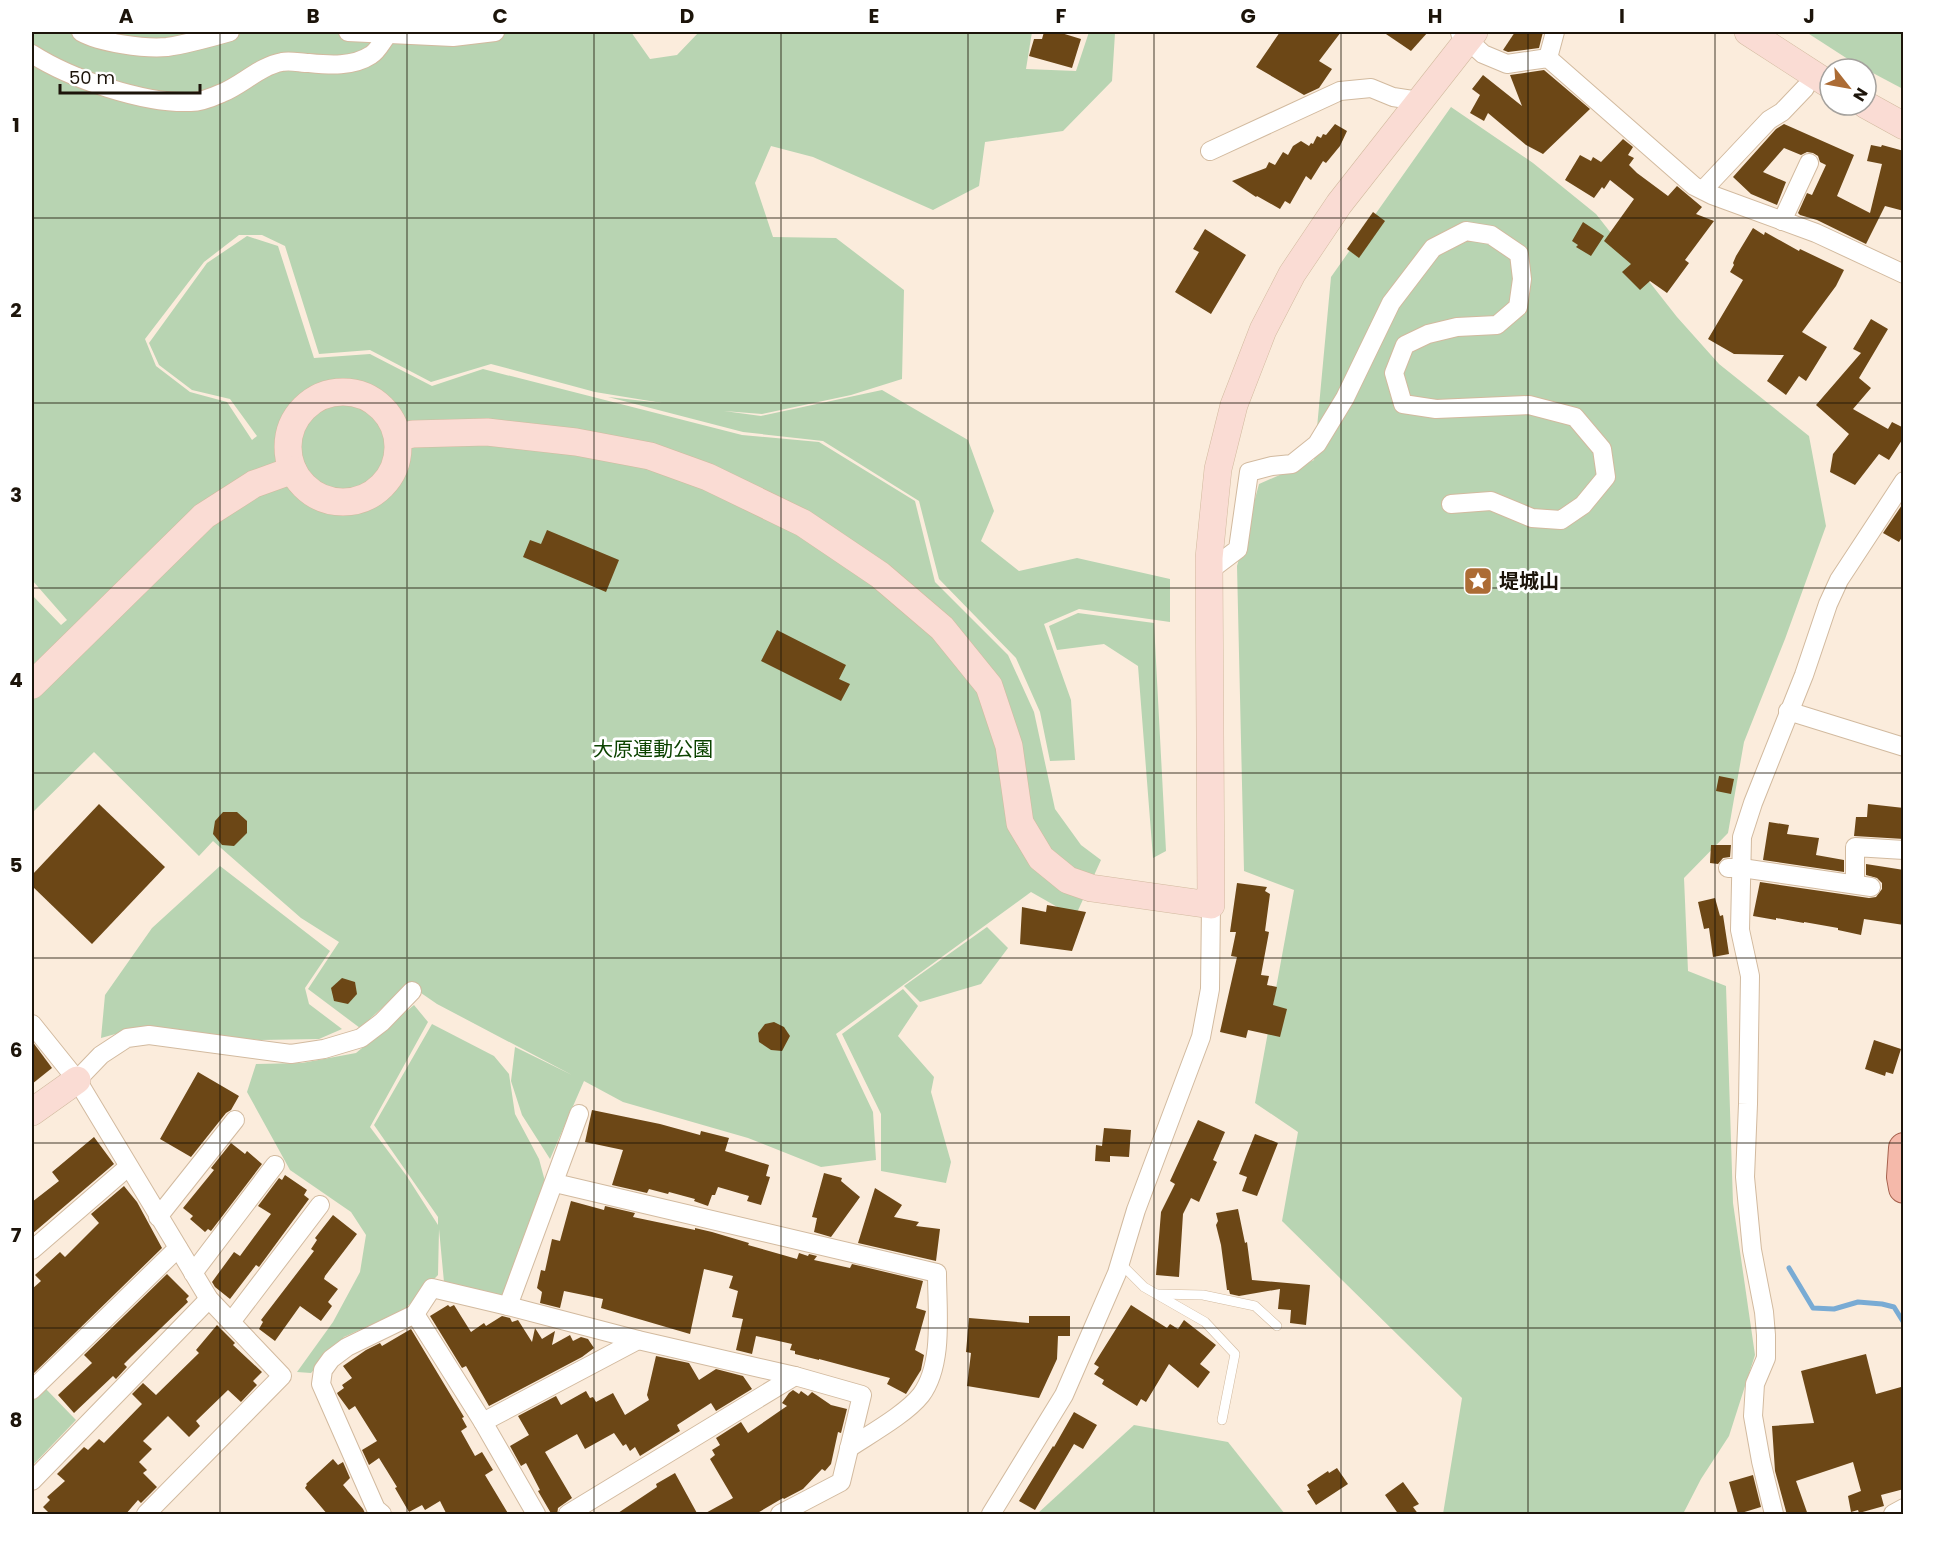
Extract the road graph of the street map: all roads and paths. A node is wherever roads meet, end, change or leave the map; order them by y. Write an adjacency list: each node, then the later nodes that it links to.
1 (81, 32): 2 (street)
2 (230, 32)
3 (348, 32): 7 (street)
4 (495, 32): 7 (street)
5 (1555, 32): 10 (street)
6 (1748, 32): 11 (street)
7 (388, 34): 9 (street)
8 (1466, 34): 10 (street); 12 (street)
9 (32, 54)
10 (1548, 58): 17 (street)
11 (1817, 87): 17 (street)
12 (1419, 101): 15 (street); 24 (street)
13 (1878, 112): 14 (street)
14 (1904, 126)
15 (1210, 151)
16 (1809, 164): 18 (street)
17 (1703, 190): 18 (street)
18 (1782, 221): 19 (street)
19 (1904, 274)
20 (398, 437): 21 (street); 21 (street); 30 (street)
21 (293, 470): 25 (street)
22 (1904, 481): 26 (street)
23 (1451, 504): 24 (street)
24 (1209, 571): 30 (street)
25 (32, 685)
26 (1788, 711): 27 (street); 29 (street)
27 (1904, 747)
28 (1904, 850): 29 (street)
29 (1735, 868): 68 (street)
30 (1211, 905): 46 (street)
31 (412, 991): 33 (street)
32 (32, 1024): 33 (street)
33 (77, 1080): 34 (street); 39 (street)
34 (32, 1113)
35 (579, 1114): 40 (street)
36 (235, 1120): 43 (street)
37 (1904, 1148): 41 (main road)
38 (275, 1165): 47 (street)
39 (128, 1167): 43 (street); 45 (street)
40 (555, 1183): 50 (street); 59 (street)
41 (1904, 1188)
42 (320, 1205): 52 (street)
43 (158, 1217): 44 (street)
44 (178, 1248): 47 (street); 56 (street)
45 (32, 1250)
46 (1120, 1263): 48 (lane); 67 (street)
47 (193, 1273): 49 (street)
48 (1156, 1294): 53 (lane); 57 (lane)
49 (209, 1299): 52 (street); 60 (street)
50 (508, 1306): 51 (street); 54 (street)
51 (415, 1314): 58 (street); 63 (street)
52 (231, 1322): 62 (street)
53 (1277, 1326)
54 (638, 1340): 55 (street); 58 (street)
55 (795, 1376): 59 (street); 65 (street)
56 (32, 1390)
57 (1222, 1420)
58 (483, 1422): 64 (street)
59 (849, 1448): 66 (street)
60 (32, 1481)
61 (1904, 1508): 69 (street)
62 (146, 1515)
63 (382, 1515)
64 (536, 1515)
65 (568, 1515)
66 (780, 1515)
67 (991, 1515)
68 (1774, 1515)
69 (1893, 1515)

